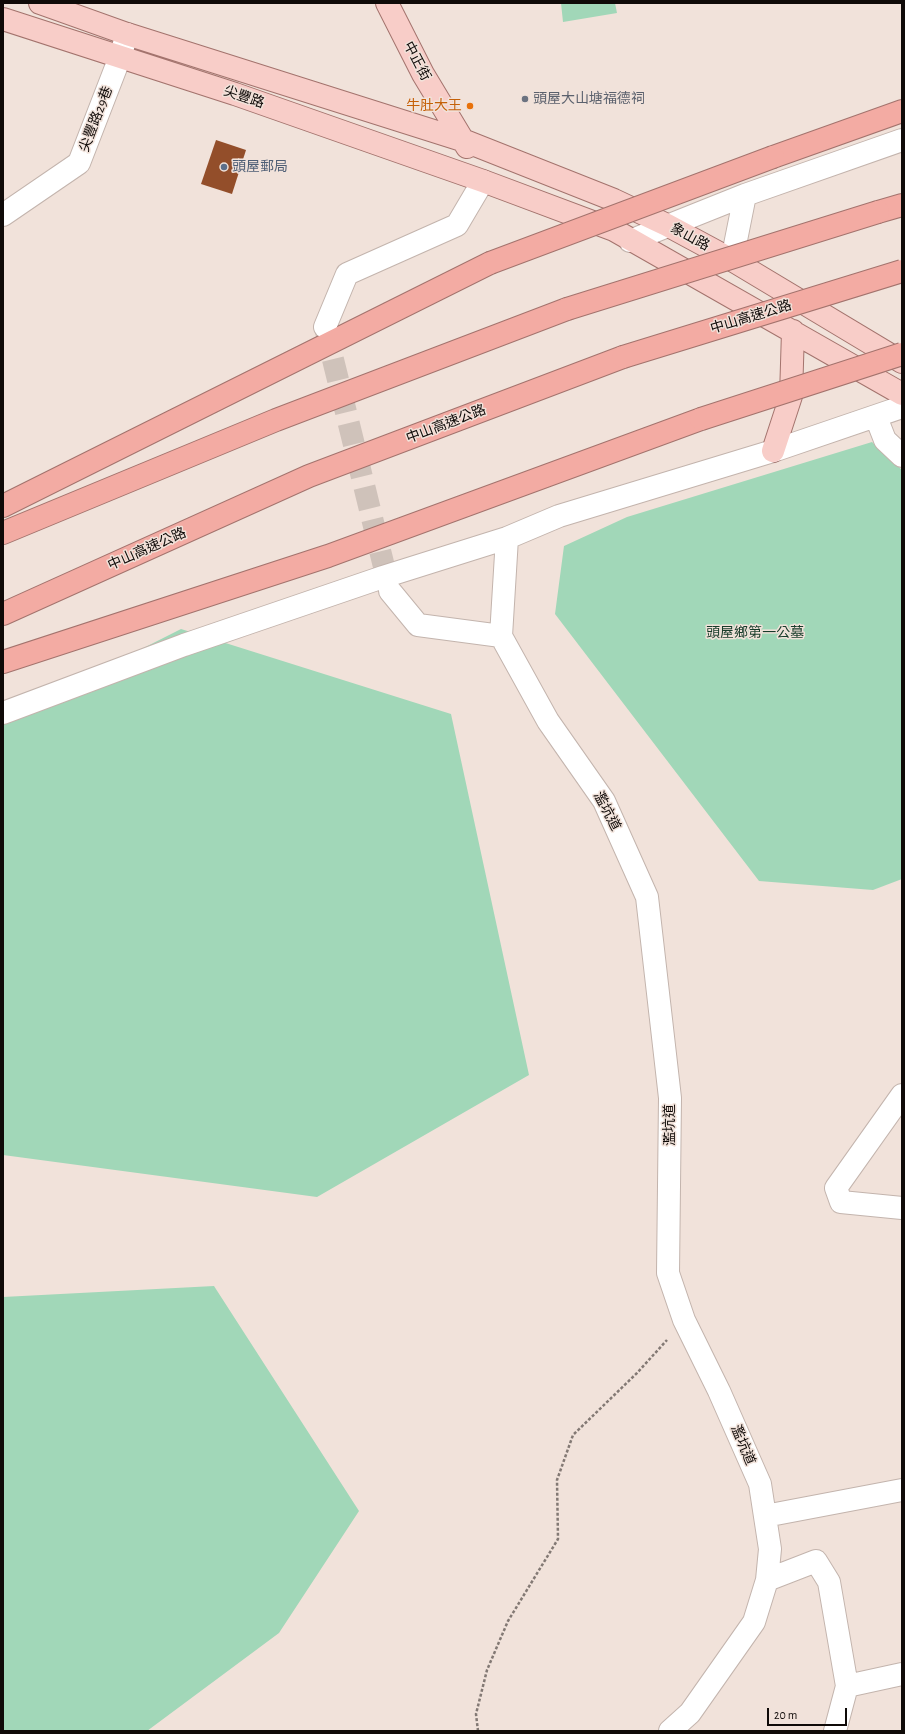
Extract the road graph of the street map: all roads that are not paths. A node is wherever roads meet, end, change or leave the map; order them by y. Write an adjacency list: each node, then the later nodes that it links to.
1 (40, 3): 4 (main road, 尖豐路)
2 (387, 3): 8 (main road, 中正街)
3 (3, 19): 5 (main road, 尖豐路)
4 (126, 34): 5 (street, 尖豐路29巷); 8 (main road, 尖豐路)
5 (120, 58): 9 (main road, 尖豐路); 12 (street, 尖豐路29巷)
6 (902, 111): 26 (highway, bridge)
7 (902, 140): 10 (street)
8 (465, 141): 9 (main road, 中正街); 13 (main road, 象山路)
9 (483, 181): 14 (main road); 17 (street)
10 (744, 195): 13 (street); 15 (street)
11 (902, 205): 27 (highway, bridge)
12 (3, 215)
13 (668, 225): 14 (street); 15 (main road, 象山路)
14 (630, 241): 18 (main road)
15 (732, 260): 20 (main road, 象山路)
16 (902, 271): 30 (highway, 中山高速公路, bridge)
17 (326, 327)
18 (793, 331): 21 (main road); 24 (main road)
19 (902, 354): 32 (highway, bridge)
20 (902, 362)
21 (902, 394)
22 (902, 407): 23 (street)
23 (876, 417): 24 (street); 25 (street)
24 (773, 451): 28 (street)
25 (902, 456)
26 (3, 506)
27 (3, 533)
28 (507, 538): 31 (street); 33 (street)
29 (390, 591): 31 (street)
30 (3, 614)
31 (500, 636): 37 (street, 濫坑道)
32 (3, 662)
33 (3, 713)
34 (902, 1095): 35 (street)
35 (902, 1208)
36 (902, 1490): 37 (street)
37 (765, 1516): 38 (street, 濫坑道)
38 (767, 1580): 40 (street); 41 (street, 濫坑道)
39 (902, 1674): 40 (street)
40 (847, 1686): 42 (street)
41 (670, 1731)
42 (835, 1731)

